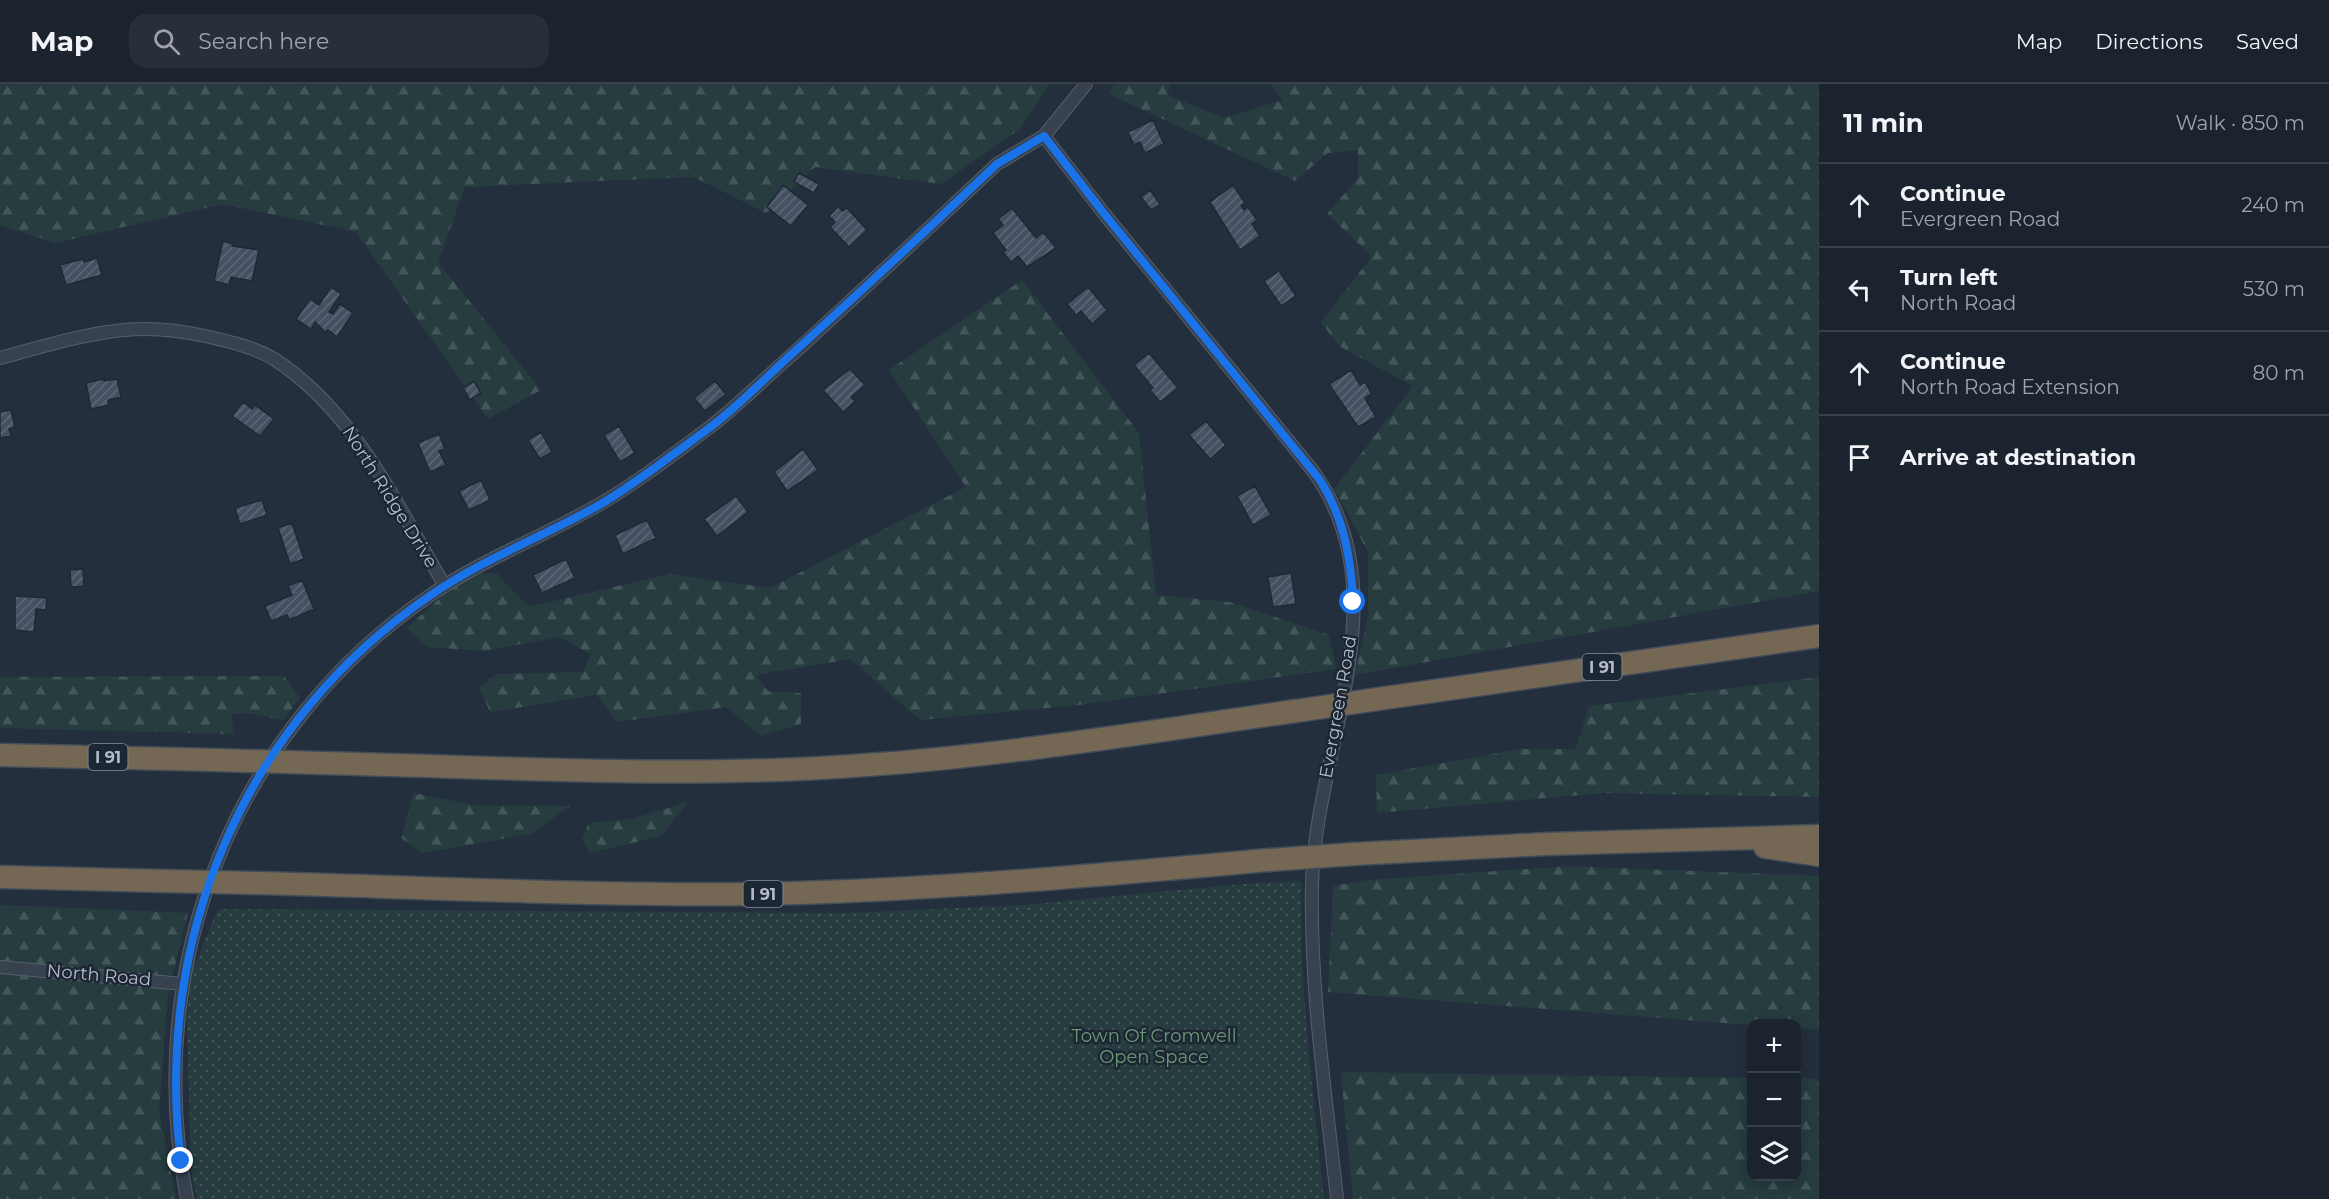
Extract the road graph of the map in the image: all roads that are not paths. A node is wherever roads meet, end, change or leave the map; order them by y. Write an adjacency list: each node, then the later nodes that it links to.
1 (1086, 84): 2 (street)
2 (1044, 136): 4 (street); 14 (street, Evergreen Road)
3 (0, 358): 4 (street, North Ridge Drive)
4 (445, 586): 12 (street)
5 (1819, 636): 6 (highway, I 91, bridge)
6 (0, 755)
7 (1819, 836): 8 (highway, I 91)
8 (1719, 838): 9 (highway); 10 (highway, I 91, bridge)
9 (1819, 855)
10 (0, 877)
11 (0, 967): 12 (street, North Road)
12 (183, 984): 13 (street)
13 (187, 1199)
14 (1336, 1199)

